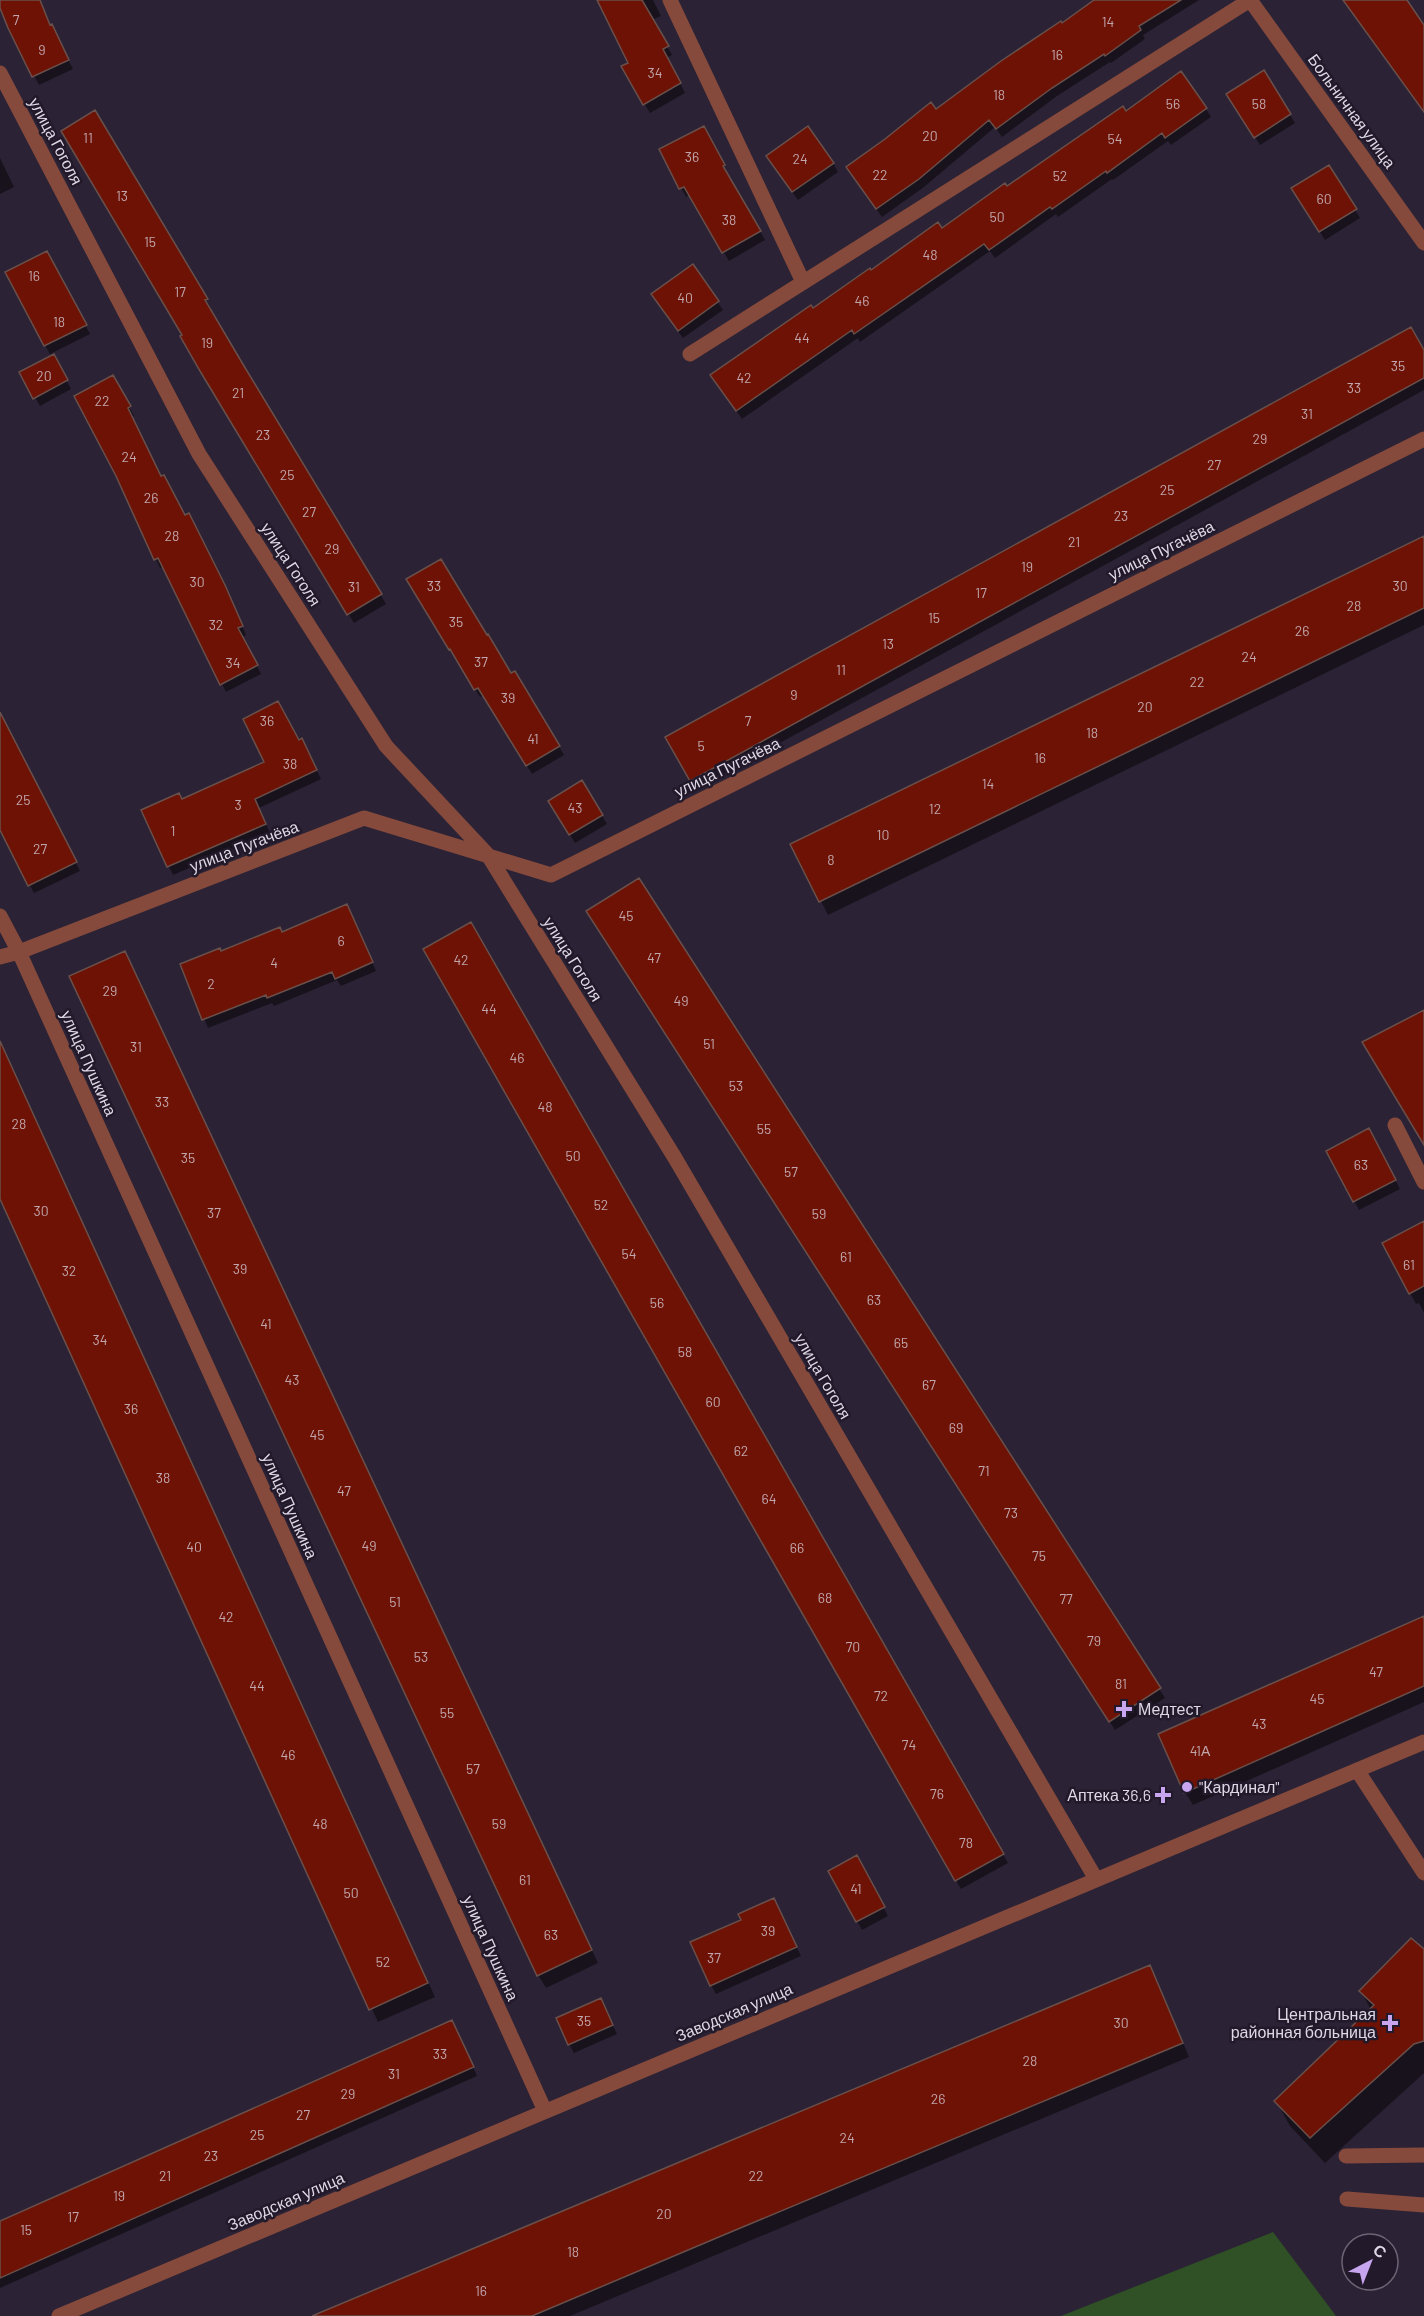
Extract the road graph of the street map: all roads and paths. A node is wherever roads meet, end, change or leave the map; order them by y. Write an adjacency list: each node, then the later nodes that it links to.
1 (670, 0): 5 (street)
2 (1250, 0): 4 (street, Больничная улица); 5 (street)
3 (0, 73): 8 (street, улица Гоголя)
4 (1424, 243)
5 (803, 282): 6 (street)
6 (690, 354)
7 (1424, 439): 8 (street, улица Пугачёва)
8 (488, 855): 10 (street, улица Пугачёва); 17 (street, улица Гоголя)
9 (0, 916): 10 (street, улица Пушкина)
10 (19, 952): 11 (street, улица Пугачёва); 18 (street, улица Пушкина)
11 (0, 957)
12 (1395, 1125): 13 (street)
13 (1424, 1182)
14 (1424, 1742): 15 (street, Заводская улица)
15 (1357, 1770): 16 (street); 17 (street, Заводская улица)
16 (1424, 1874)
17 (1096, 1879): 18 (street, Заводская улица)
18 (545, 2111): 23 (street, Заводская улица)
19 (1424, 2155): 20 (street)
20 (1346, 2156)
21 (1347, 2199): 22 (street)
22 (1424, 2205)
23 (59, 2316)

